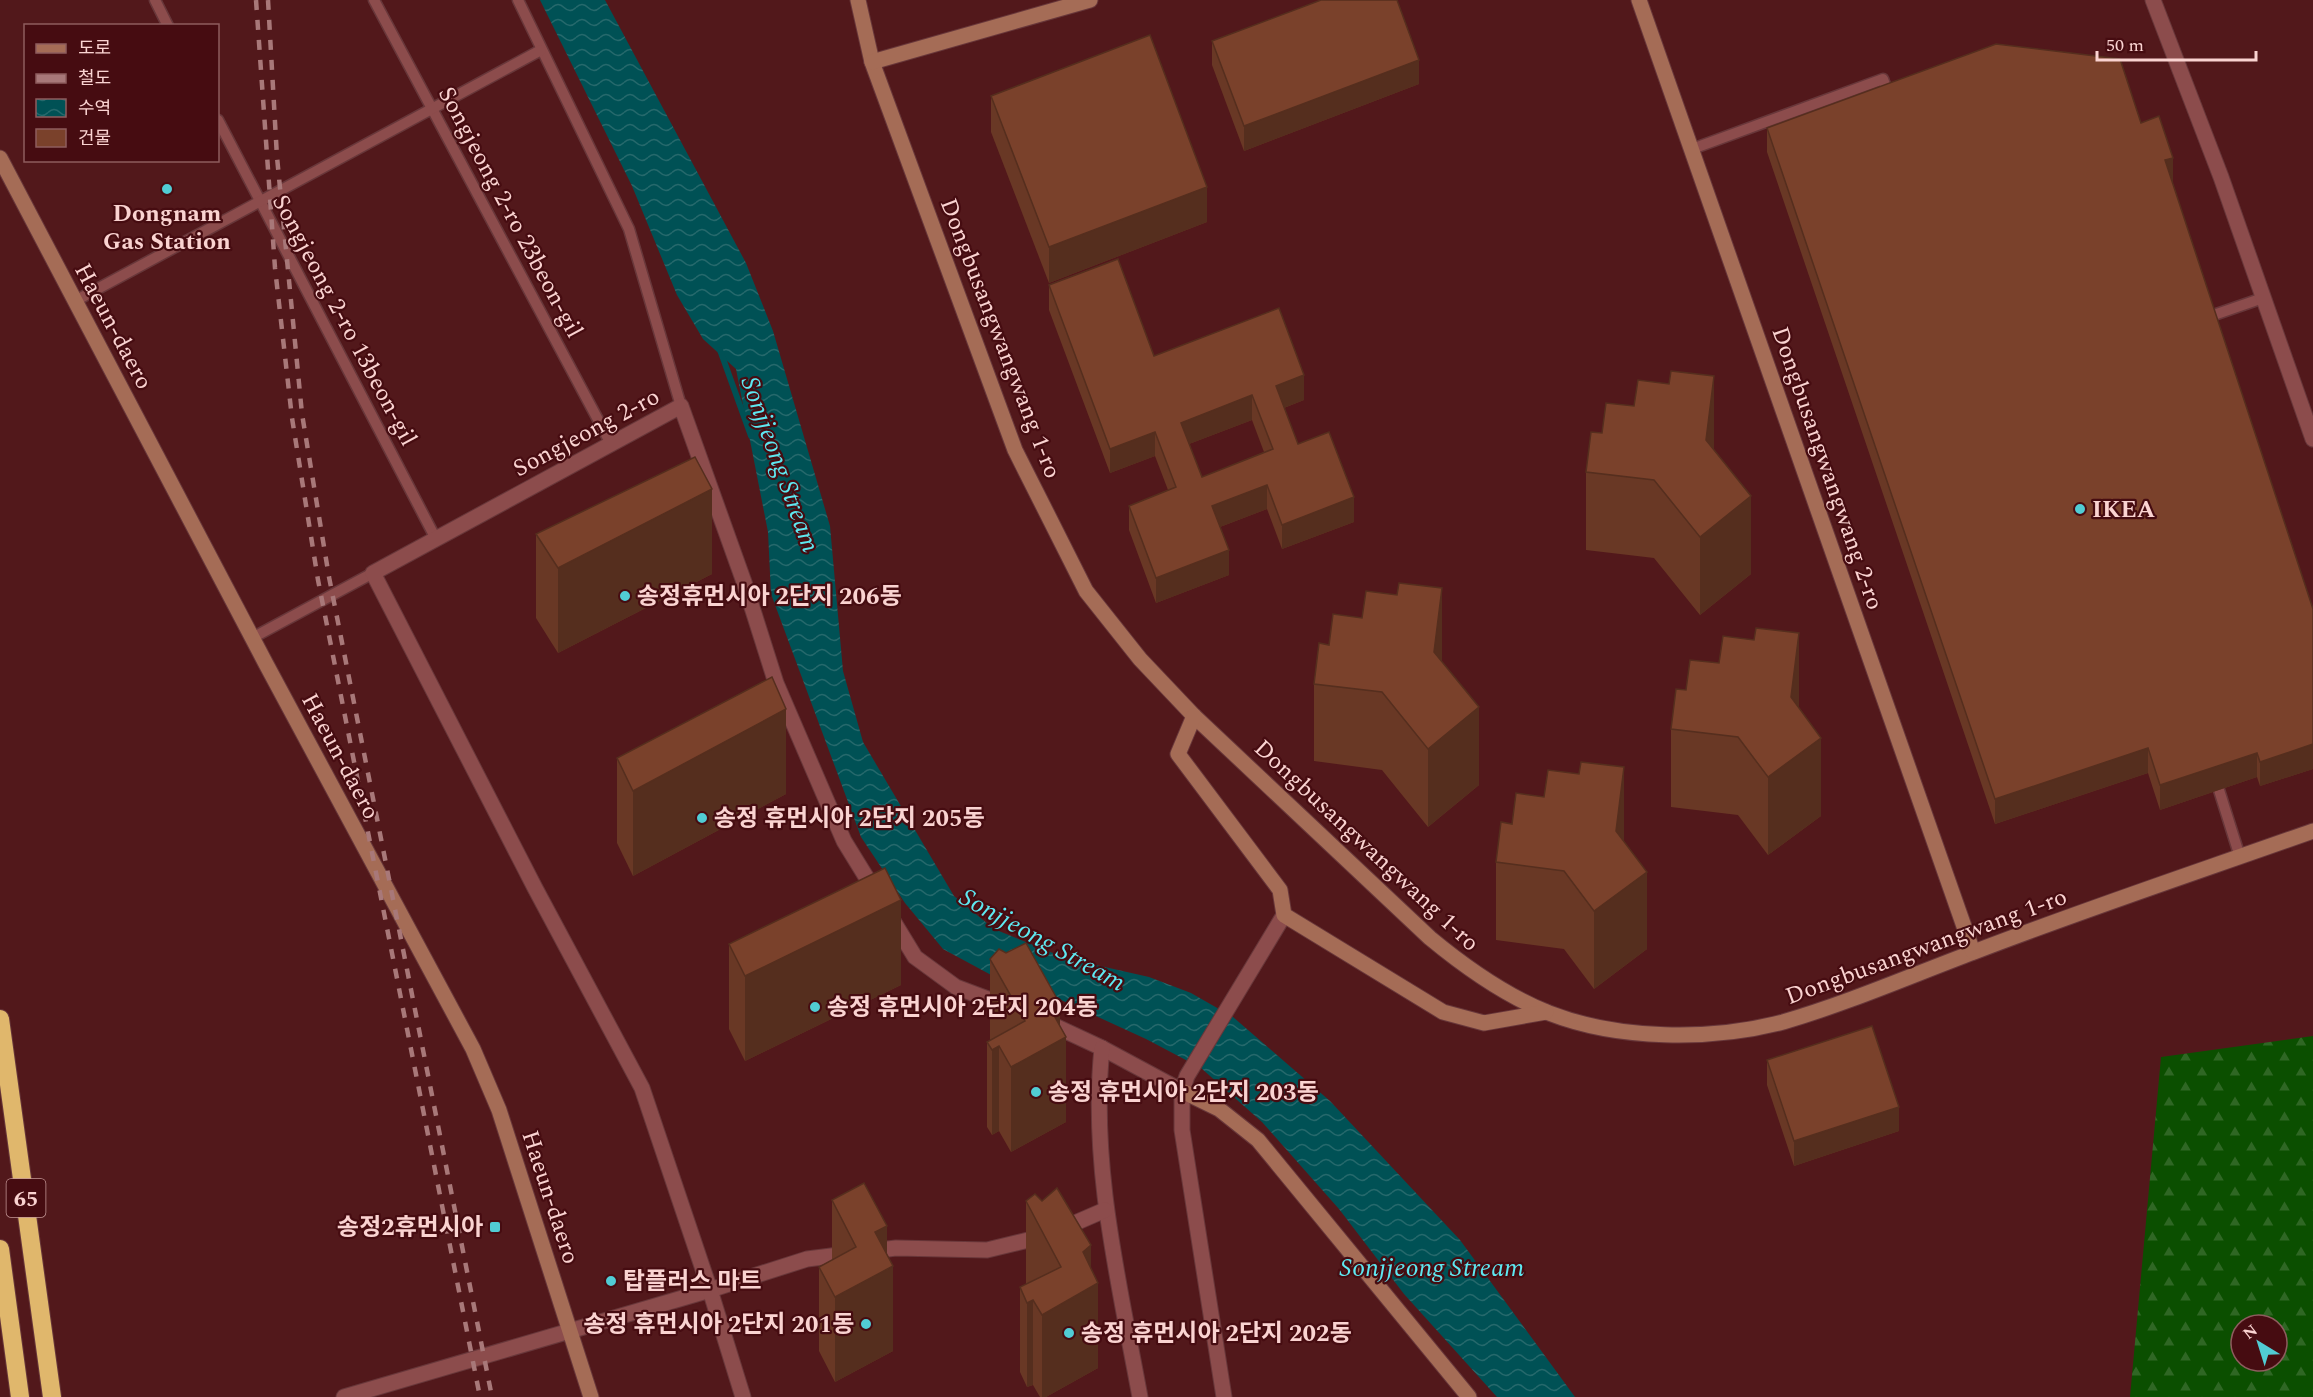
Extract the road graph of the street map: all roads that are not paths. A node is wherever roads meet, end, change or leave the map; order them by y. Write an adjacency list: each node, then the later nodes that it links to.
1 (155, 0): 8 (lane)
2 (374, 0): 12 (lane, Songjeong 2-ro 23beon-gil)
3 (518, 0): 9 (lane, Songjeong 2-ro)
4 (858, 0): 10 (street, Dongbusangwangwang 1-ro)
5 (1090, 0): 10 (street)
6 (1638, 0): 14 (street, Dongbusangwangwang 2-ro)
7 (2152, 0): 17 (street)
8 (167, 24)
9 (541, 50): 12 (lane); 20 (lane, Songjeong 2-ro)
10 (872, 62): 26 (street, Dongbusangwangwang 1-ro)
11 (1893, 106): 14 (lane)
12 (432, 109): 16 (lane); 22 (lane, Songjeong 2-ro 23beon-gil)
13 (219, 122): 16 (lane, Songjeong 2-ro 13beon-gil)
14 (1692, 149): 31 (street, Dongbusangwangwang 2-ro)
15 (0, 158): 18 (street, Haeun-daero)
16 (260, 201): 18 (lane); 23 (lane, Songjeong 2-ro 13beon-gil)
17 (2264, 298): 19 (lane); 21 (street)
18 (75, 301): 25 (street, Haeun-daero)
19 (2208, 317)
20 (681, 406): 22 (street, Songjeong 2-ro); 34 (street)
21 (2313, 439)
22 (611, 444): 23 (street, Songjeong 2-ro)
23 (436, 539): 24 (street, Songjeong 2-ro)
24 (373, 573): 25 (lane, Songjeong 2-ro); 38 (street)
25 (252, 638): 39 (street, Haeun-daero)
26 (1194, 716): 30 (street); 32 (street, Dongbusangwangwang 1-ro)
27 (2219, 790): 29 (lane)
28 (2313, 831): 29 (street, Dongbusangwangwang 1-ro)
29 (2240, 857): 31 (street, Dongbusangwangwang 1-ro)
30 (1284, 915): 32 (street); 35 (street)
31 (1973, 952): 32 (street, Dongbusangwangwang 1-ro)
32 (1546, 1012)
33 (0, 1019): 41 (highway, 65)
34 (1102, 1048): 35 (street); 36 (street)
35 (1182, 1091): 46 (street); 47 (street)
36 (1105, 1210): 38 (street); 45 (street)
37 (0, 1249): 40 (highway, 65)
38 (710, 1290): 39 (street); 44 (street)
39 (571, 1331): 42 (street); 43 (street, Haeun-daero)
40 (20, 1397)
41 (52, 1397)
42 (345, 1397)
43 (591, 1397)
44 (742, 1397)
45 (1140, 1397)
46 (1224, 1397)
47 (1469, 1397)

